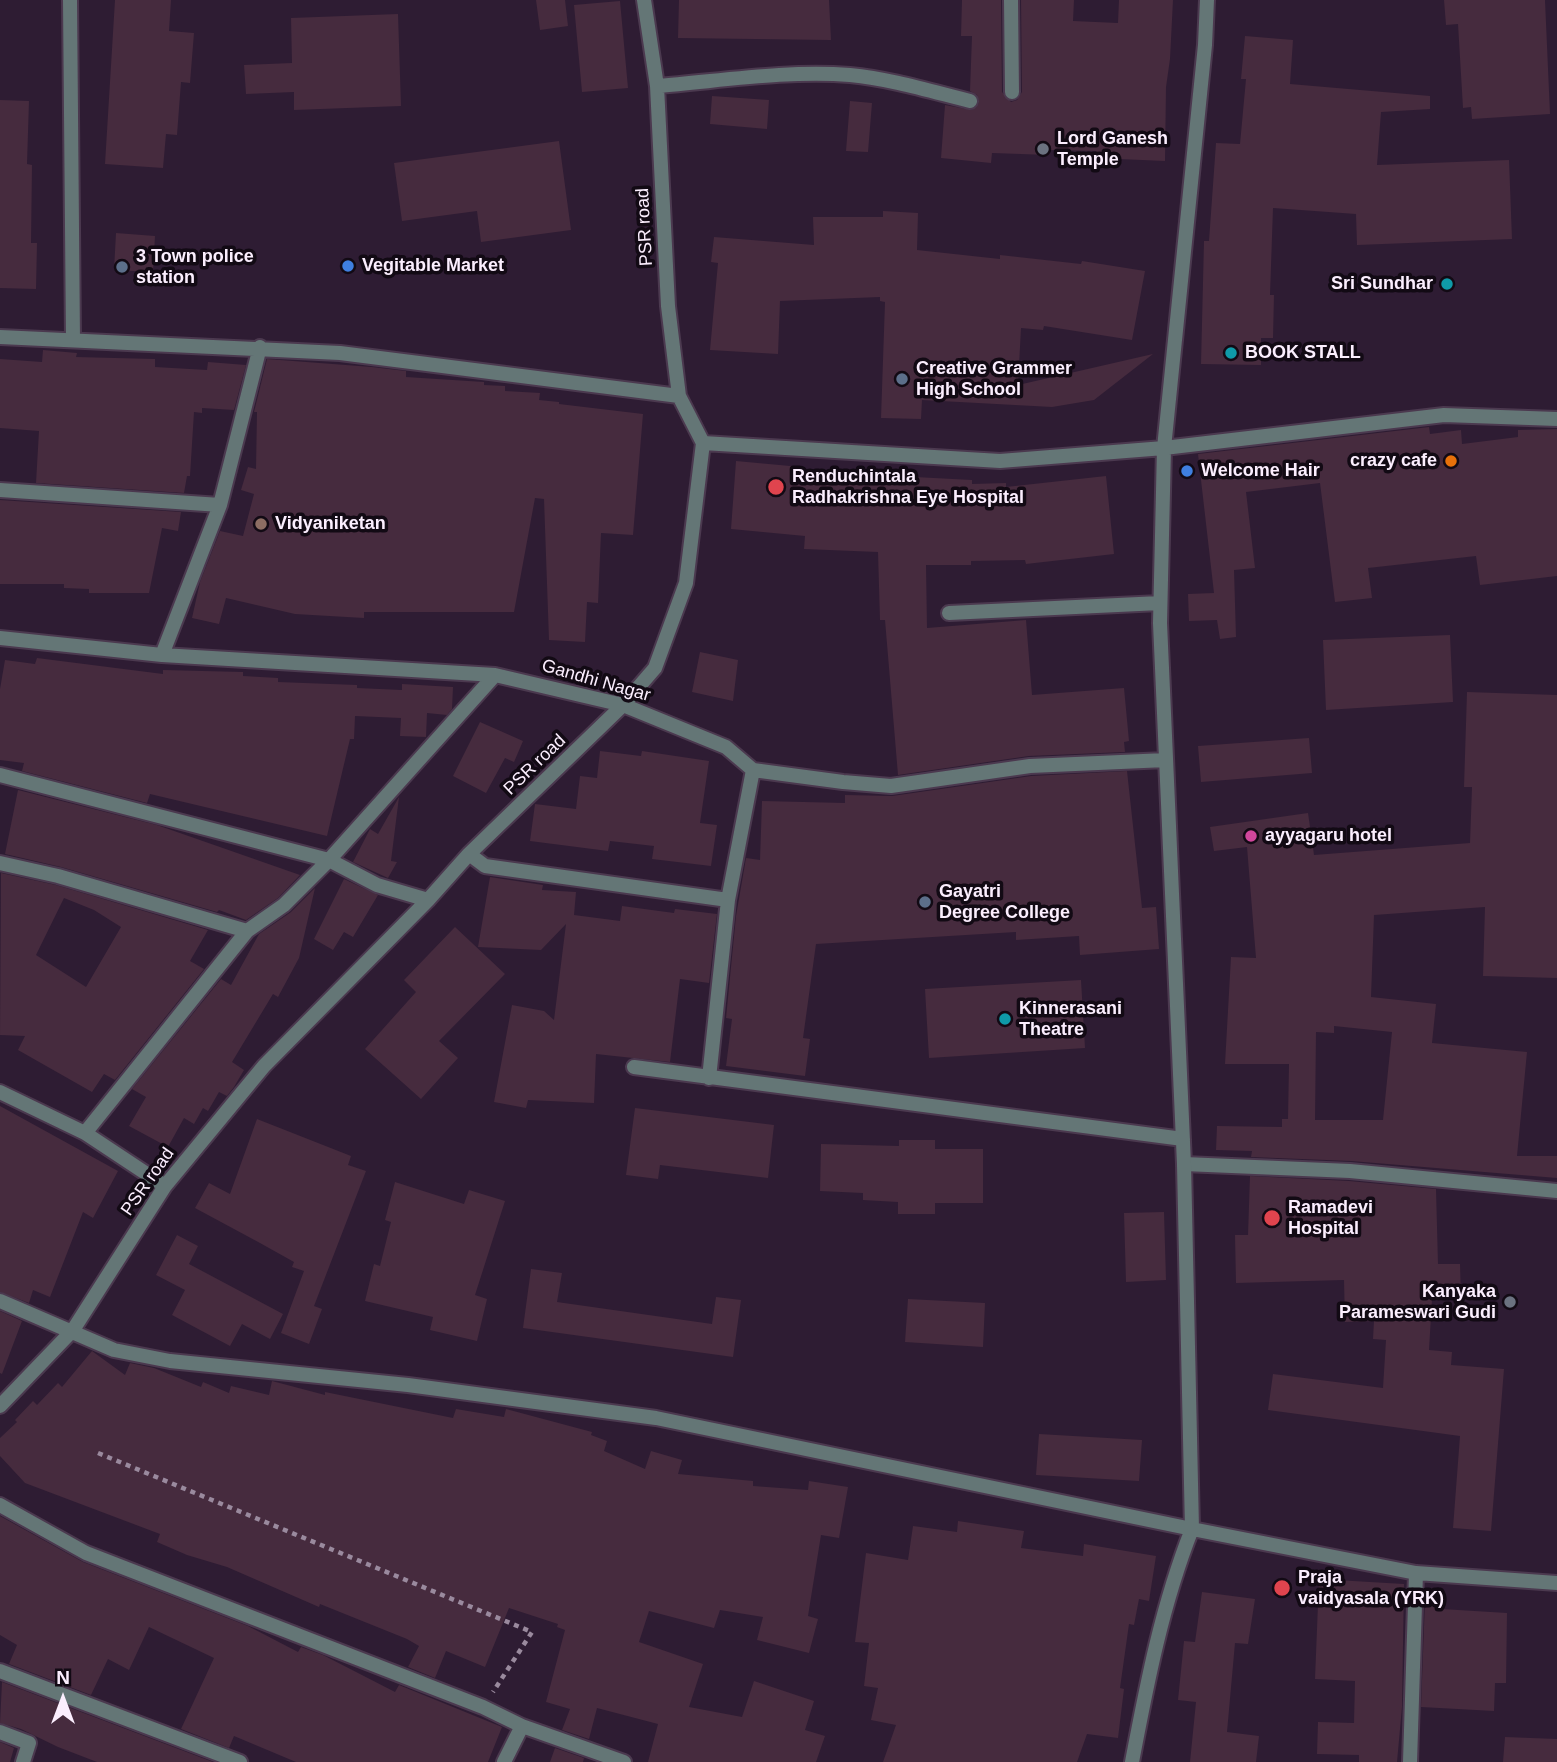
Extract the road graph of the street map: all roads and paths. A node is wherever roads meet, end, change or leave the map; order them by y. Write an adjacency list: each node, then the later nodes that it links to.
1 (70, 0): 9 (street)
2 (644, 0): 5 (street, PSR road)
3 (1011, 0): 6 (street)
4 (1207, 0): 14 (street)
5 (657, 86): 7 (street); 11 (street, PSR road)
6 (1012, 92)
7 (970, 101)
8 (0, 337): 9 (street)
9 (73, 340): 10 (street)
10 (260, 347): 11 (street); 16 (street)
11 (679, 396): 13 (street, PSR road)
12 (1557, 419): 14 (street)
13 (703, 443): 14 (street); 22 (street, PSR road)
14 (1164, 448): 17 (street)
15 (0, 490): 16 (street)
16 (220, 505): 20 (street)
17 (1160, 603): 18 (street); 23 (street)
18 (949, 613)
19 (0, 638): 20 (street, Gandhi Nagar)
20 (163, 655): 21 (street, Gandhi Nagar)
21 (495, 675): 22 (street, Gandhi Nagar); 27 (street)
22 (623, 705): 24 (street, Gandhi Nagar); 26 (street, PSR road)
23 (1166, 760): 24 (street); 36 (street)
24 (753, 770): 30 (street)
25 (0, 775): 27 (street)
26 (469, 854): 29 (street, PSR road); 30 (street)
27 (329, 860): 29 (street); 31 (street)
28 (0, 863): 31 (street)
29 (428, 900): 38 (street, PSR road)
30 (728, 900): 33 (street)
31 (247, 931): 35 (street)
32 (634, 1067): 33 (street)
33 (709, 1078): 36 (street)
34 (0, 1092): 35 (street)
35 (85, 1133): 38 (street)
36 (1183, 1139): 37 (street)
37 (1184, 1164): 39 (street); 45 (street)
38 (165, 1186): 41 (street, PSR road)
39 (1557, 1191)
40 (0, 1301): 41 (street)
41 (73, 1331): 42 (street, PSR road); 45 (street)
42 (0, 1406)
43 (98, 1453): 49 (path)
44 (0, 1505): 49 (street)
45 (1192, 1530): 46 (street); 56 (street)
46 (1416, 1573): 47 (street); 57 (street)
47 (1557, 1583)
48 (0, 1671): 53 (street)
49 (483, 1707): 50 (street)
50 (522, 1726): 54 (street); 55 (street)
51 (0, 1732): 52 (street)
52 (23, 1762)
53 (240, 1762)
54 (504, 1762)
55 (624, 1762)
56 (1132, 1762)
57 (1410, 1762)

